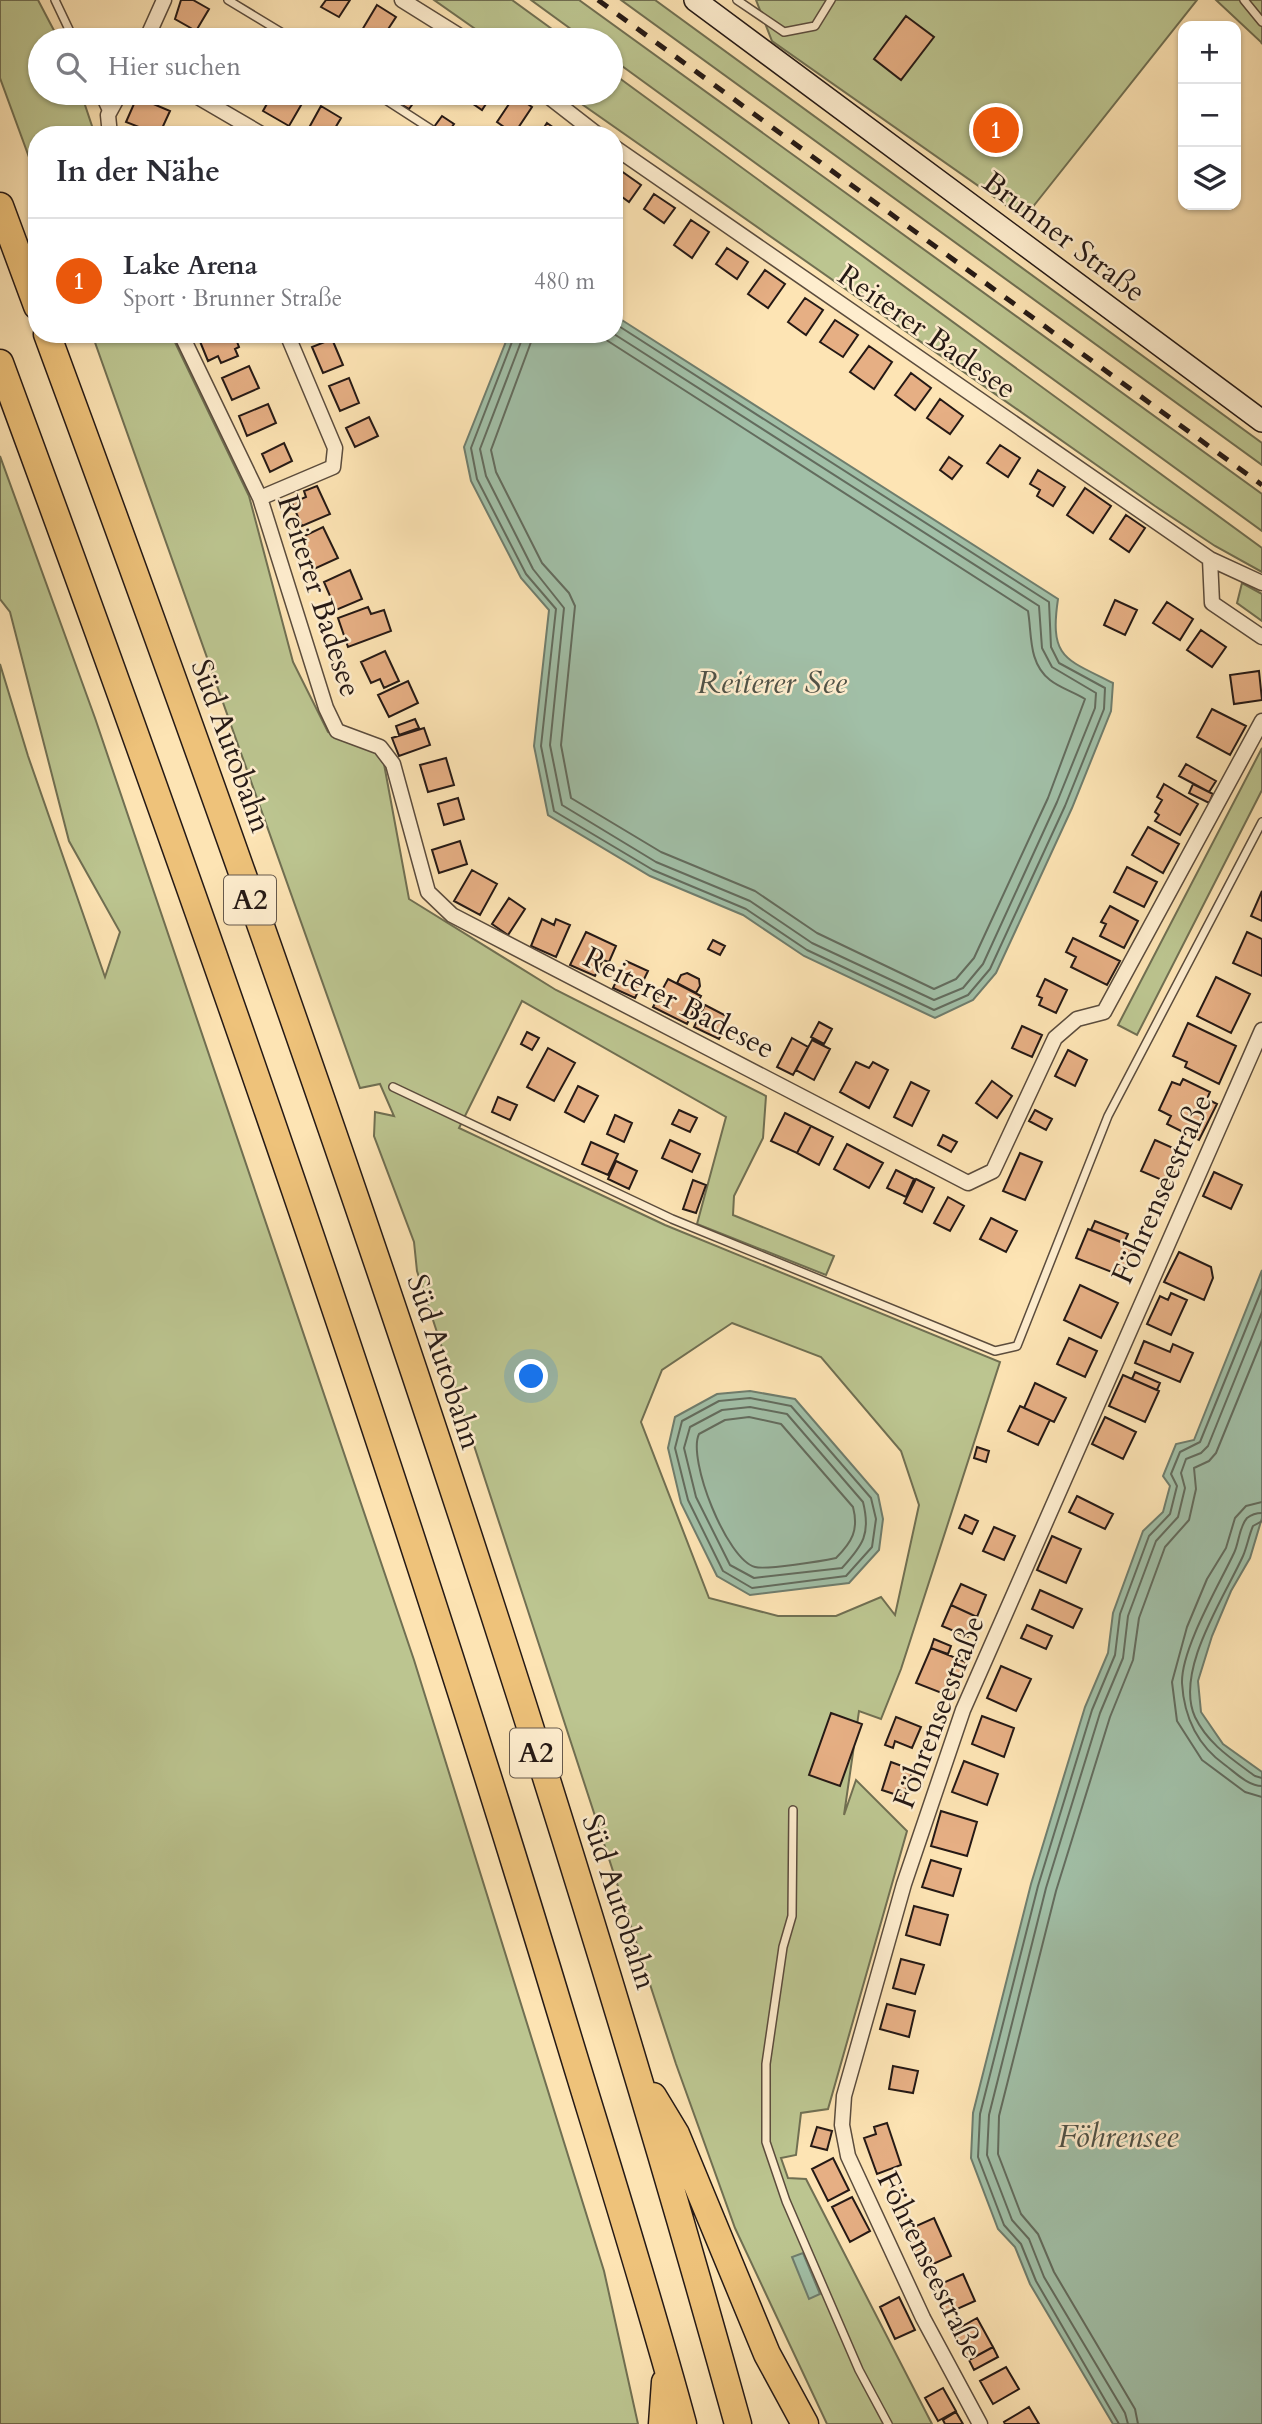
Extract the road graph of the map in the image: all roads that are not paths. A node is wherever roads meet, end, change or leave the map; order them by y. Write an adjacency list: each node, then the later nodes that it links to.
1 (55, 0): 10 (lane)
2 (164, 0): 11 (street)
3 (228, 0): 12 (lane)
4 (402, 0): 13 (street)
5 (737, 0): 6 (lane)
6 (831, 0)
7 (1244, 0): 9 (lane)
8 (699, 1): 31 (main road, Brunner Straße)
9 (1262, 22)
10 (68, 28)
11 (151, 28)
12 (274, 28)
13 (447, 28)
14 (103, 105): 19 (lane)
15 (113, 105): 19 (street)
16 (212, 105): 21 (street)
17 (394, 105): 22 (lane)
18 (559, 105): 23 (street)
19 (108, 115): 20 (street)
20 (109, 126)
21 (248, 126)
22 (426, 126)
23 (586, 126)
24 (623, 153): 33 (street, Reiterer Badesee)
25 (0, 206): 26 (highway)
26 (28, 282)
27 (50, 343): 41 (highway, Süd Autobahn / A2)
28 (185, 343): 32 (street, Reiterer Badesee)
29 (291, 343): 32 (street)
30 (0, 363): 42 (highway, A2)
31 (1262, 421)
32 (260, 498): 36 (street, Reiterer Badesee)
33 (1210, 559): 34 (street, Reiterer Badesee); 35 (street)
34 (1262, 583)
35 (1262, 637)
36 (1262, 721)
37 (1262, 822): 39 (lane)
38 (1262, 1030): 48 (street, Föhrenseestraße)
39 (393, 1087)
40 (793, 1810): 47 (lane)
41 (634, 2063): 45 (highway, Süd Autobahn / A2); 46 (highway)
42 (667, 2362): 43 (highway); 44 (highway, A2)
43 (662, 2424)
44 (683, 2424)
45 (738, 2424)
46 (805, 2424)
47 (888, 2424)
48 (980, 2424)

